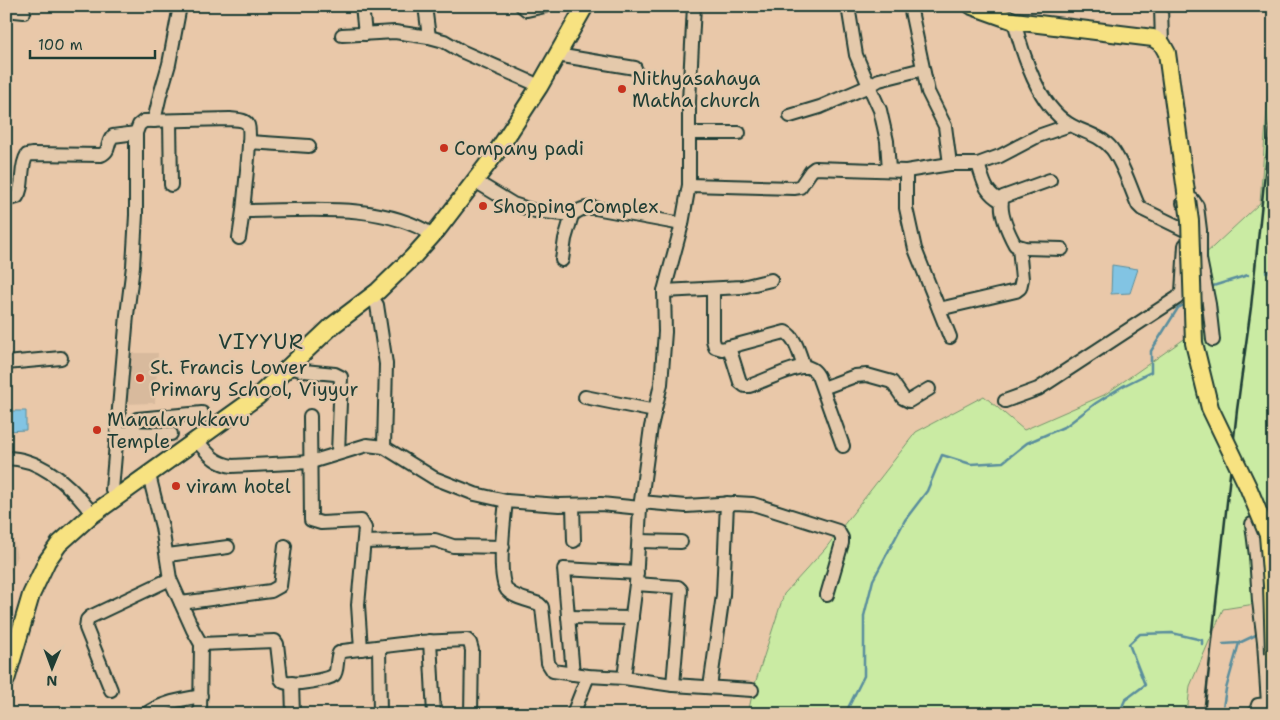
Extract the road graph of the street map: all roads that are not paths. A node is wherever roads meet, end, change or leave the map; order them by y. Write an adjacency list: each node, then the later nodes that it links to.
1 (180, 6): 26 (street)
2 (362, 6): 16 (street)
3 (425, 6): 18 (street)
4 (522, 6): 5 (street)
5 (545, 6)
6 (576, 6): 23 (main road)
7 (585, 6): 20 (main road)
8 (694, 6): 29 (street)
9 (848, 6): 24 (street)
10 (910, 6): 22 (street)
11 (972, 6): 15 (main road)
12 (1161, 6): 19 (street)
13 (6, 10): 14 (street)
14 (24, 12)
15 (1014, 21): 19 (main road); 28 (street)
16 (365, 34): 17 (street); 18 (street)
17 (342, 35)
18 (429, 37): 23 (street)
19 (1162, 44): 42 (main road)
20 (557, 55): 21 (street); 39 (main road)
21 (635, 68)
22 (923, 69): 24 (street); 34 (street)
23 (531, 82): 49 (main road)
24 (869, 86): 25 (street); 36 (street)
25 (790, 116)
26 (154, 121): 27 (street); 31 (street)
27 (170, 121): 32 (street); 40 (street)
28 (1070, 125): 35 (street); 48 (street)
29 (689, 133): 30 (street); 41 (street)
30 (739, 133)
31 (136, 134): 43 (street); 73 (street)
32 (249, 142): 33 (street); 45 (street)
33 (309, 146)
34 (950, 164): 35 (street); 37 (street)
35 (978, 164): 44 (street)
36 (889, 170): 37 (street); 41 (street)
37 (906, 172): 58 (street)
38 (1050, 180): 44 (street)
39 (475, 181): 46 (street); 49 (main road)
40 (171, 185)
41 (689, 185): 47 (street)
42 (1187, 198): 48 (street); 60 (street); 107 (main road, bridge)
43 (6, 200)
44 (1001, 201): 51 (street)
45 (243, 211): 49 (street); 50 (street)
46 (572, 215): 47 (street); 53 (street)
47 (682, 224): 56 (street)
48 (1185, 230): 69 (street)
49 (429, 232): 57 (main road); 83 (main road)
50 (239, 238)
51 (1019, 247): 52 (street); 58 (street)
52 (1062, 249)
53 (562, 260)
54 (771, 280): 55 (street)
55 (713, 289): 56 (street); 61 (street)
56 (664, 291): 70 (street)
57 (371, 296): 64 (main road); 78 (street)
58 (939, 309): 59 (street)
59 (950, 336)
60 (1213, 340)
61 (729, 348): 65 (street); 65 (street)
62 (61, 358): 63 (street)
63 (6, 363)
64 (290, 367): 76 (main road); 79 (street)
65 (804, 367): 66 (street)
66 (822, 388): 67 (street); 77 (street)
67 (929, 388)
68 (585, 397): 70 (street)
69 (1005, 402)
70 (655, 411): 87 (street)
71 (202, 414): 74 (street)
72 (310, 416): 81 (street)
73 (116, 433): 74 (street); 83 (street)
74 (131, 433): 75 (street)
75 (171, 434)
76 (197, 441): 81 (street); 82 (main road)
77 (843, 446)
78 (384, 447): 79 (street); 84 (street)
79 (338, 453): 81 (street)
80 (6, 458): 83 (street)
81 (311, 462): 91 (street)
82 (149, 475): 83 (main road); 96 (street)
83 (101, 500): 105 (main road)
84 (506, 501): 85 (street); 95 (street)
85 (573, 504): 87 (street); 89 (street)
86 (727, 504): 87 (street); 99 (street); 115 (street)
87 (641, 505): 90 (street)
88 (1252, 524): 107 (street)
89 (574, 541)
90 (639, 541): 92 (street); 97 (street)
91 (364, 542): 95 (street); 108 (street)
92 (681, 542)
93 (285, 546): 100 (street)
94 (228, 547): 96 (street)
95 (502, 547): 109 (street)
96 (168, 555): 98 (street)
97 (637, 578): 101 (street); 102 (street); 114 (street)
98 (170, 579): 100 (street); 116 (street)
99 (827, 595)
100 (181, 603): 104 (street)
101 (568, 617): 102 (street); 109 (street)
102 (632, 618): 111 (street)
103 (430, 641): 106 (street); 124 (street); 125 (street)
104 (201, 644): 113 (street); 118 (street)
105 (9, 647): 112 (main road)
106 (379, 647): 108 (street); 123 (street)
107 (1269, 648): 119 (street)
108 (361, 649): 113 (street)
109 (573, 674): 110 (street)
110 (588, 676): 111 (street); 126 (street)
111 (624, 678): 114 (street)
112 (6, 680)
113 (292, 683): 122 (street)
114 (673, 685): 115 (street)
115 (710, 687): 117 (street)
116 (110, 690)
117 (752, 690)
118 (201, 696): 120 (street); 121 (street)
119 (1269, 709): 127 (street)
120 (146, 714)
121 (200, 714)
122 (293, 714)
123 (380, 714)
124 (434, 714)
125 (471, 714)
126 (574, 714)
127 (1255, 714)

